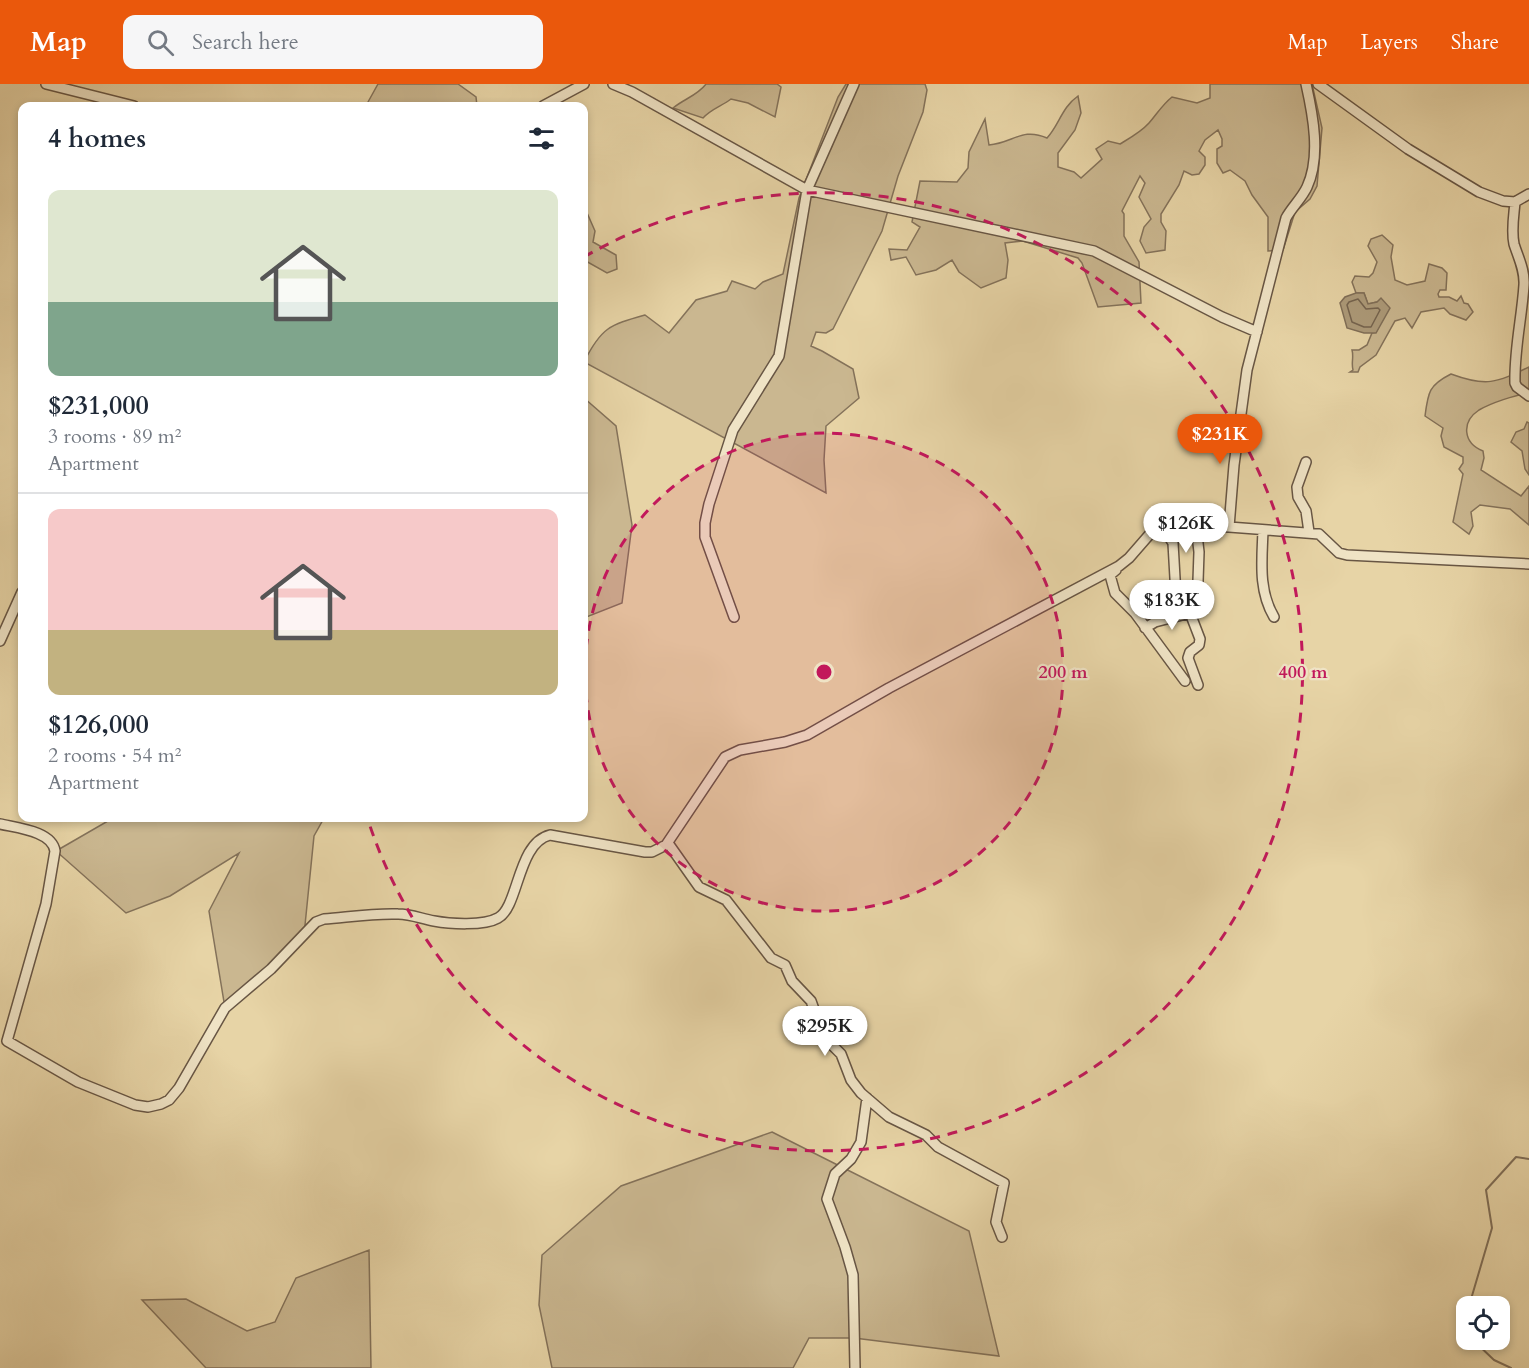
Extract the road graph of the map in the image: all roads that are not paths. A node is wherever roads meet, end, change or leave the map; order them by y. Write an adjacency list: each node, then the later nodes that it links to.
1 (46, 84): 7 (street)
2 (585, 84): 8 (street)
3 (614, 84): 9 (street)
4 (854, 84): 9 (street)
5 (1306, 84): 12 (street)
6 (1318, 84): 11 (street)
7 (118, 102)
8 (551, 102)
9 (807, 190): 12 (street); 25 (street)
10 (1529, 194): 11 (street)
11 (1515, 202): 13 (street)
12 (1257, 332): 17 (street)
13 (1529, 396)
14 (1306, 462): 19 (street)
15 (1161, 524): 16 (street); 21 (street); 24 (street)
16 (1197, 526): 17 (street); 22 (street)
17 (1229, 527): 18 (street)
18 (1263, 530): 19 (street); 26 (street)
19 (1309, 532): 20 (street)
20 (1529, 564)
21 (1119, 566): 27 (street); 32 (street)
22 (1198, 581)
23 (18, 601): 28 (street)
24 (1190, 613): 27 (street); 30 (street)
25 (734, 617)
26 (1274, 617)
27 (1145, 628): 29 (street)
28 (0, 641)
29 (1185, 681)
30 (1198, 685)
31 (0, 824): 32 (street)
32 (668, 843): 33 (street)
33 (867, 1098): 34 (street); 35 (street)
34 (1002, 1237)
35 (855, 1368)

